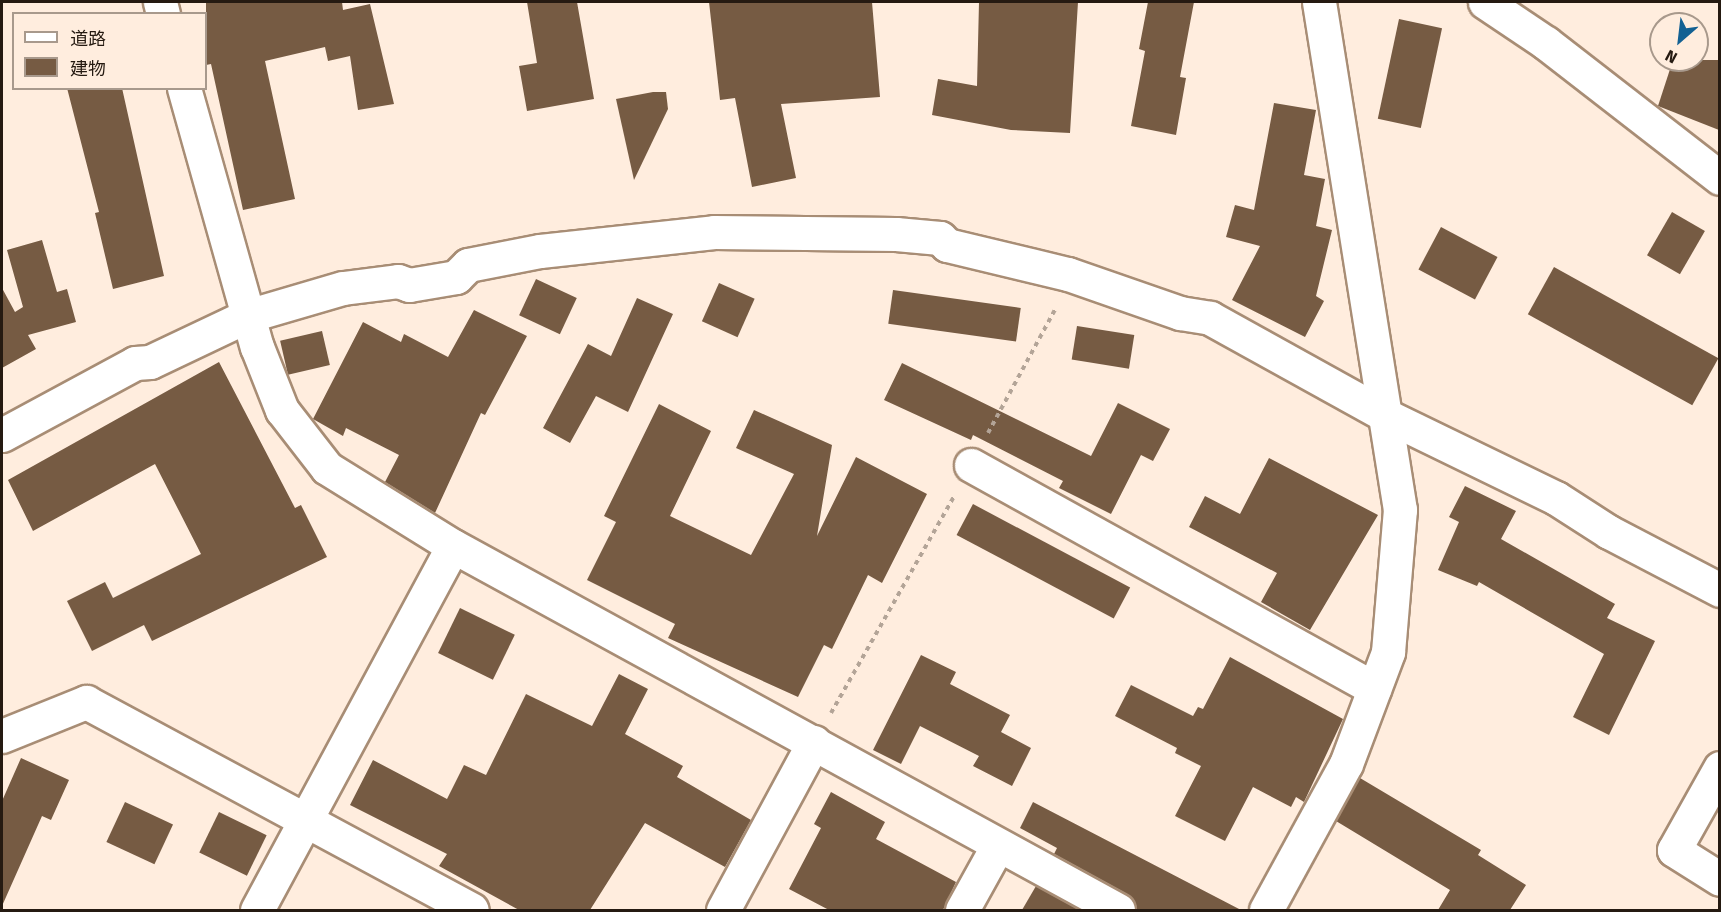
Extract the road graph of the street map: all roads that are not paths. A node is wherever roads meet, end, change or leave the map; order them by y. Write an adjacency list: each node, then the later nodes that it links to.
1 (1319, 2): 6 (street)
2 (1485, 2): 4 (street)
3 (185, 90): 5 (street)
4 (1719, 178)
5 (247, 316): 6 (street); 7 (street); 9 (street)
6 (1387, 416): 10 (street); 11 (street)
7 (2, 435)
8 (971, 465): 11 (street)
9 (453, 546): 13 (street); 15 (street)
10 (1719, 590)
11 (1374, 688): 23 (street)
12 (2, 736): 15 (street)
13 (814, 742): 16 (street); 20 (street)
14 (1719, 768): 17 (street)
15 (306, 819): 18 (street); 19 (street)
16 (998, 845): 21 (street); 22 (street)
17 (1719, 879)
18 (257, 910)
19 (472, 910)
20 (723, 910)
21 (962, 910)
22 (1118, 910)
23 (1266, 910)

